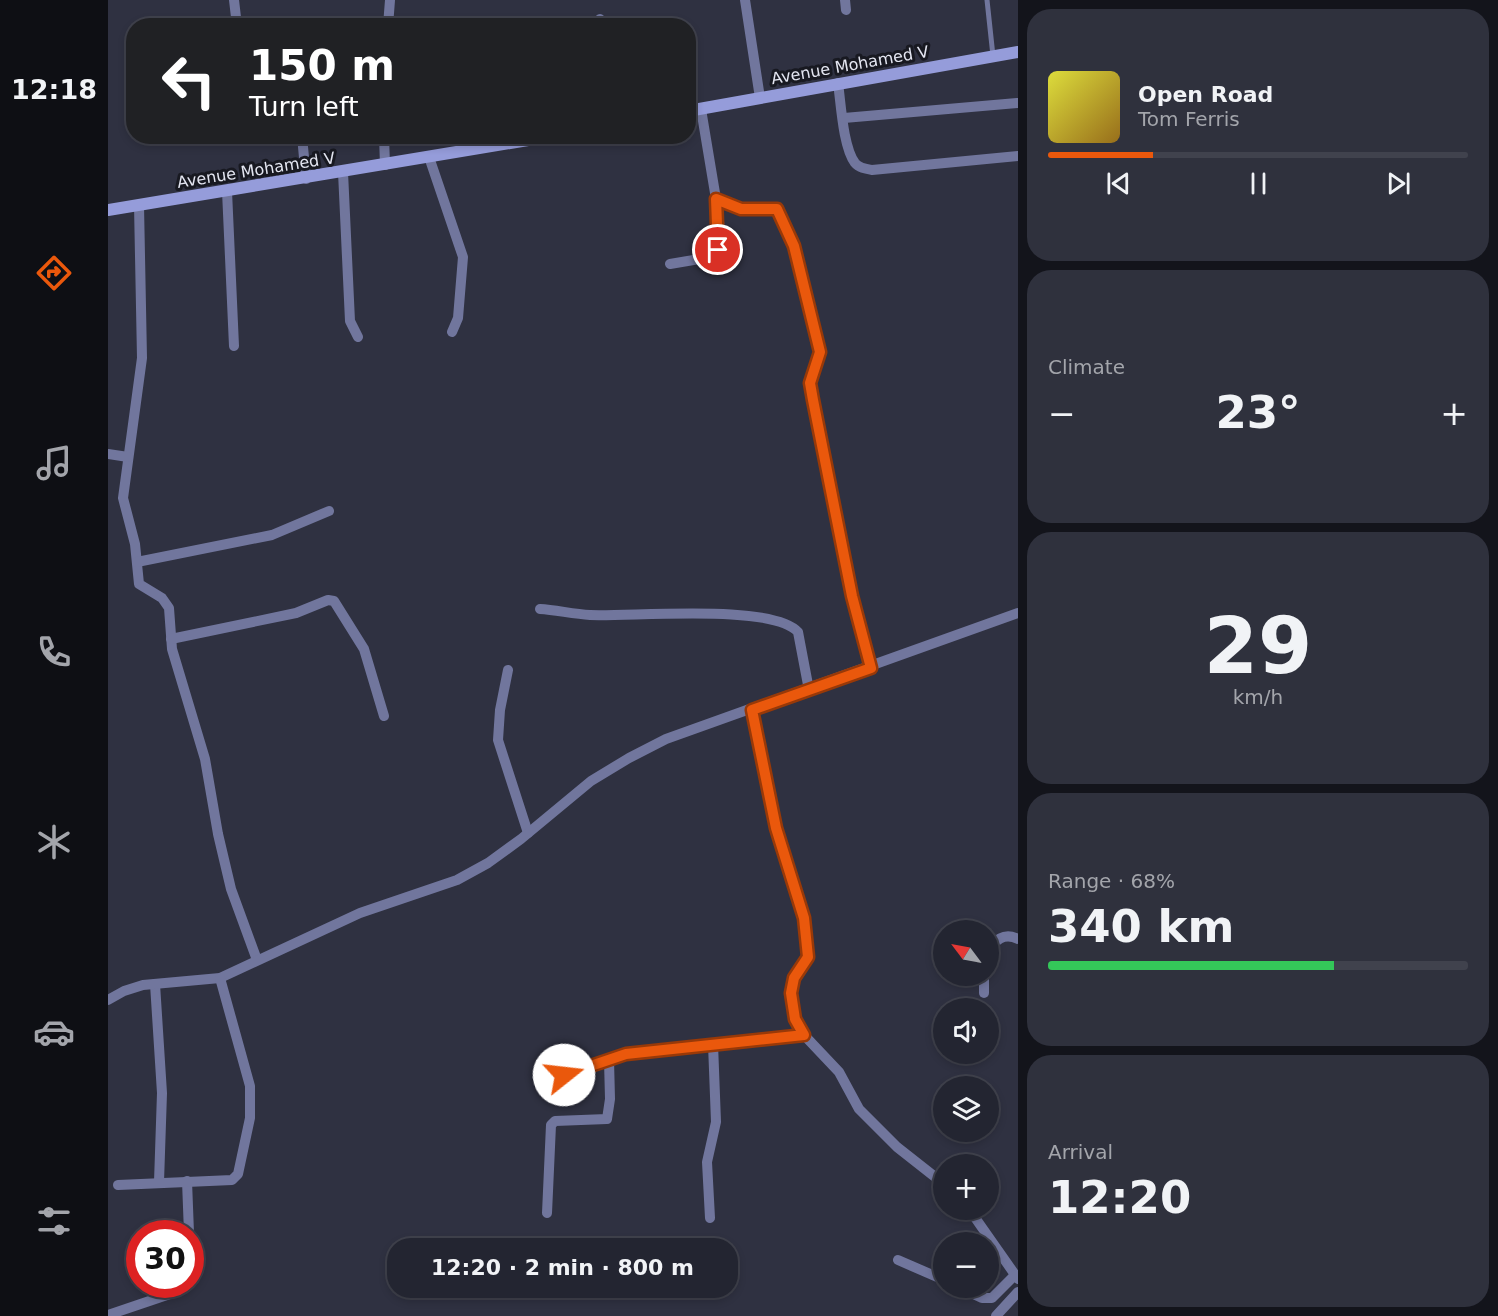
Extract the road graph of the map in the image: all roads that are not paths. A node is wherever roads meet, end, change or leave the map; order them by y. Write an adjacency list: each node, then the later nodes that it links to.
1 (234, 0): 5 (street)
2 (390, 0): 6 (street)
3 (745, 0): 10 (street)
4 (987, 0): 8 (lane)
5 (237, 18)
6 (389, 18)
7 (1018, 52): 8 (main road, Avenue Mohamed V)
8 (993, 56): 9 (main road, Avenue Mohamed V)
9 (838, 83): 10 (main road, Avenue Mohamed V); 14 (street)
10 (760, 98): 12 (main road, Avenue Mohamed V)
11 (1017, 103): 14 (street)
12 (696, 110)
13 (696, 114): 24 (street)
14 (844, 118): 18 (street)
15 (303, 144): 22 (street)
16 (384, 144): 20 (street)
17 (507, 144): 19 (main road, Avenue Mohamed V)
18 (1018, 156)
19 (429, 158): 20 (main road, Avenue Mohamed V); 28 (street)
20 (385, 165): 21 (main road, Avenue Mohamed V)
21 (343, 172): 22 (main road, Avenue Mohamed V); 29 (street)
22 (306, 179): 23 (main road, Avenue Mohamed V)
23 (227, 191): 25 (main road, Avenue Mohamed V); 30 (street)
24 (716, 199): 27 (street); 38 (street)
25 (139, 205): 26 (main road, Avenue Mohamed V); 32 (street)
26 (108, 210)
27 (670, 264)
28 (452, 332)
29 (358, 337)
30 (234, 346)
31 (108, 454): 32 (street)
32 (128, 457): 34 (street)
33 (329, 511): 34 (street)
34 (137, 562): 37 (street)
35 (540, 609): 40 (street)
36 (1018, 612): 38 (street)
37 (171, 639): 42 (street); 46 (street)
38 (871, 668): 40 (street)
39 (508, 670): 43 (street)
40 (809, 690): 41 (street)
41 (752, 710): 43 (street); 52 (street)
42 (384, 716)
43 (528, 833): 46 (street)
44 (999, 939): 45 (street)
45 (1018, 939)
46 (257, 960): 47 (street)
47 (220, 978): 48 (street); 57 (street)
48 (154, 984): 51 (street); 58 (street)
49 (984, 986): 50 (street)
50 (984, 993)
51 (108, 1000)
52 (804, 1035): 53 (street); 56 (street)
53 (713, 1044): 54 (street); 61 (street)
54 (609, 1060): 55 (street); 60 (street)
55 (543, 1081)
56 (933, 1176)
57 (187, 1181): 58 (street); 62 (street)
58 (159, 1182): 59 (street)
59 (118, 1185)
60 (548, 1214)
61 (710, 1218)
62 (188, 1220)
63 (977, 1220): 66 (street)
64 (898, 1260): 65 (street)
65 (933, 1275)
66 (1017, 1277): 67 (street)
67 (999, 1292)
68 (1018, 1292): 71 (street)
69 (158, 1298): 70 (street)
70 (108, 1315)
71 (996, 1316)

